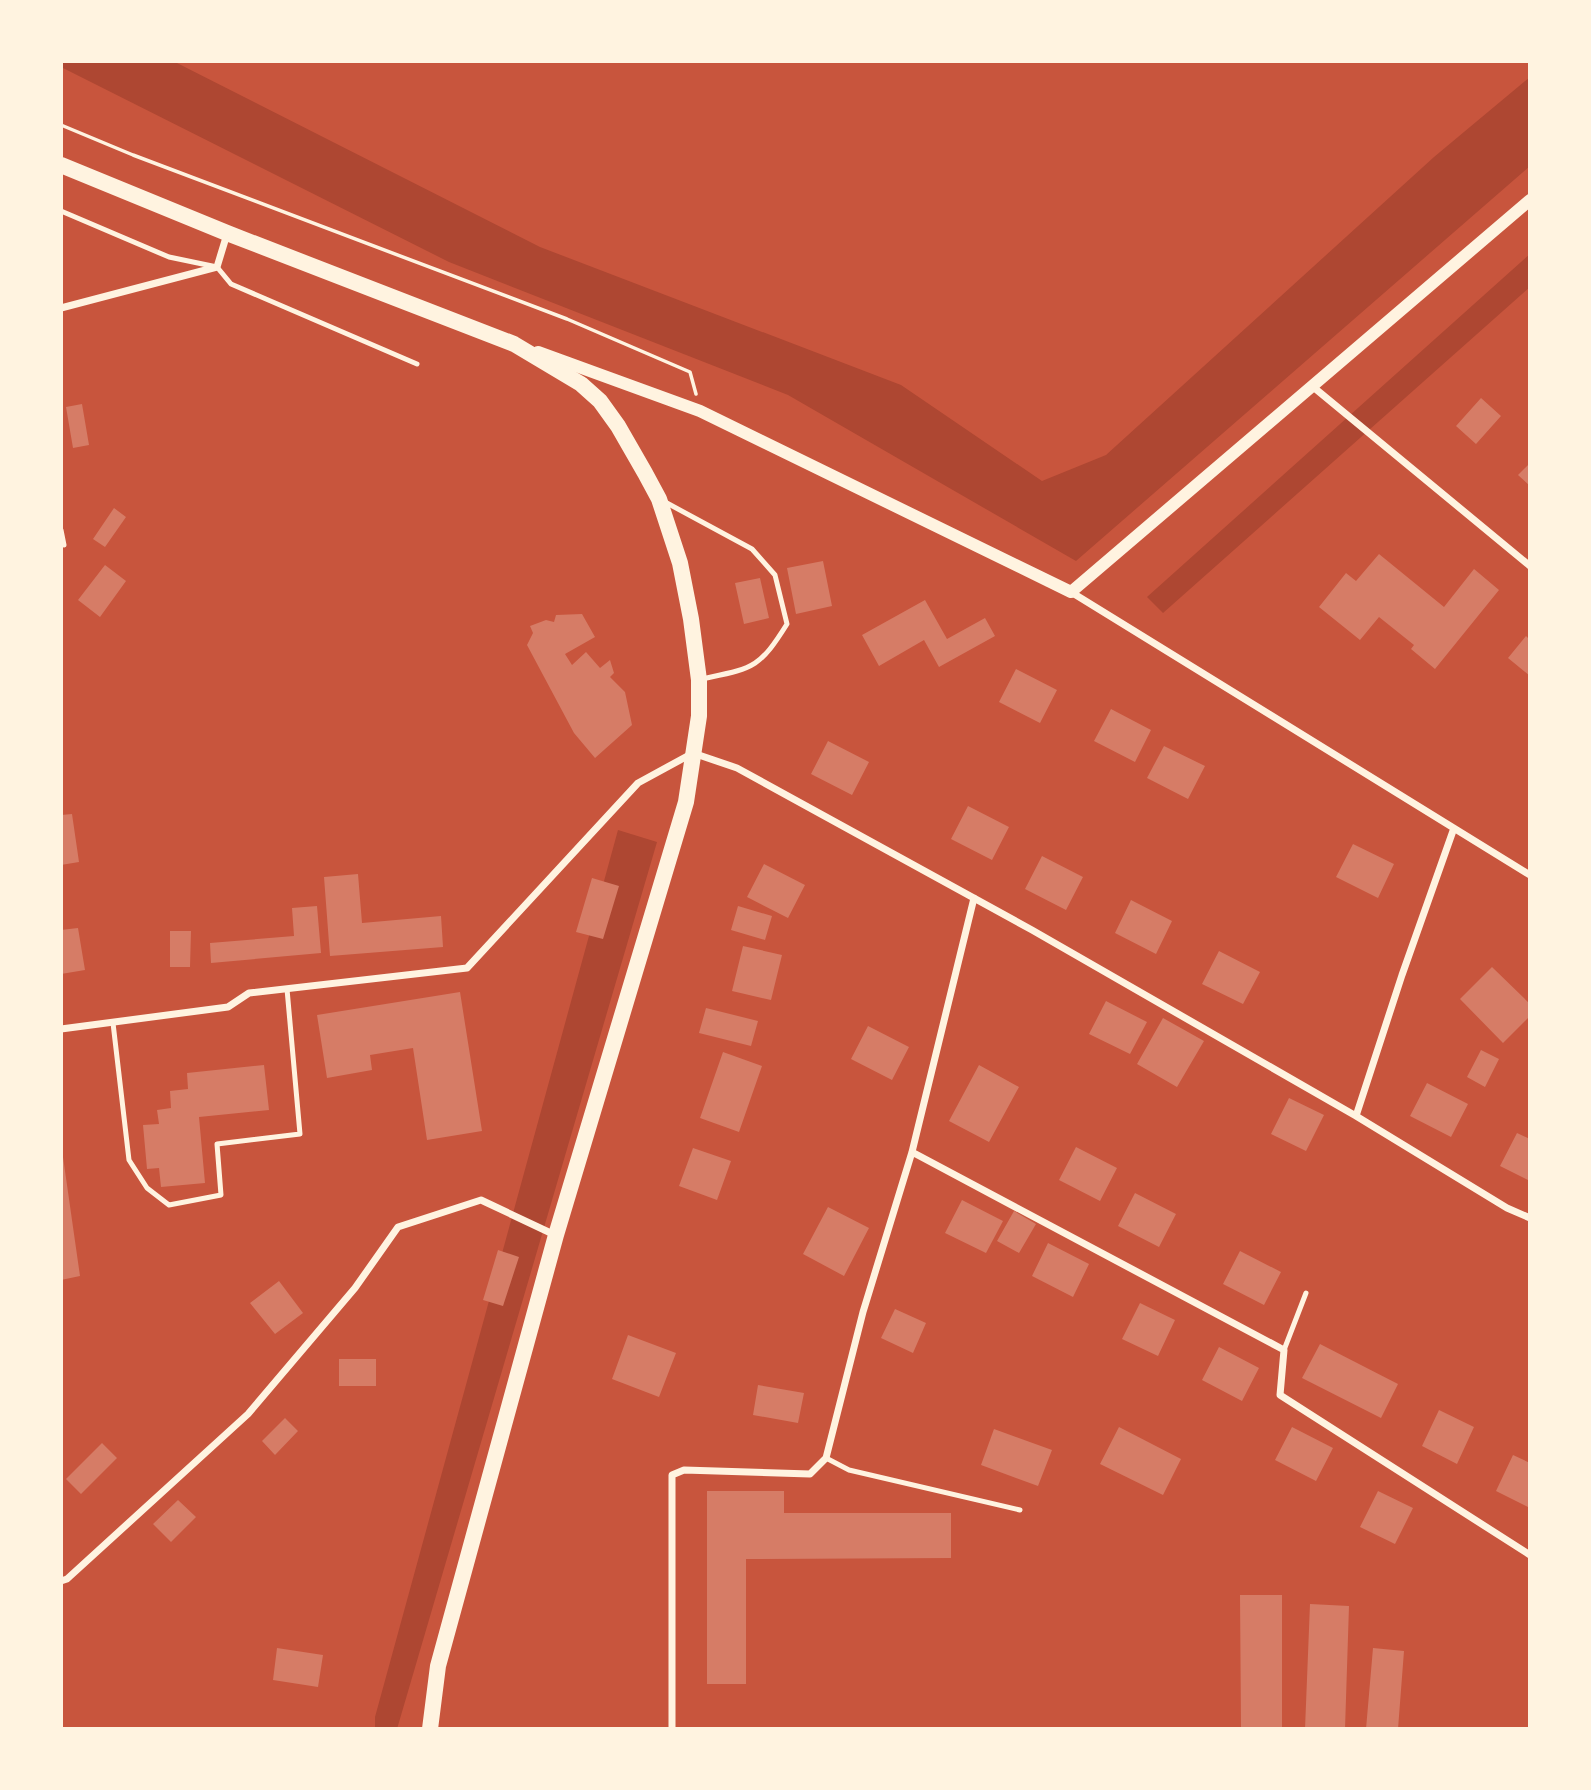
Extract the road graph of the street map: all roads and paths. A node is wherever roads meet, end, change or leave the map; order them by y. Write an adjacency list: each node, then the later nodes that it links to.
1 (61, 125): 11 (path)
2 (61, 165): 5 (main road)
3 (1530, 200): 10 (street)
4 (61, 211): 6 (lane)
5 (227, 233): 6 (street); 8 (main road)
6 (217, 267): 7 (street); 9 (lane)
7 (61, 308)
8 (514, 344): 11 (street); 12 (main road)
9 (417, 364)
10 (1312, 386): 15 (street); 16 (street)
11 (700, 411): 16 (street)
12 (659, 499): 17 (main road); 17 (lane)
13 (61, 530): 14 (lane)
14 (64, 545)
15 (1530, 566)
16 (1071, 592): 19 (street)
17 (699, 680): 18 (main road)
18 (693, 753): 21 (street); 22 (street); 28 (main road)
19 (1454, 828): 20 (street); 25 (street)
20 (1530, 875)
21 (974, 898): 25 (street); 26 (street)
22 (287, 989): 23 (street); 23 (lane)
23 (113, 1023): 24 (street)
24 (61, 1029)
25 (1356, 1116): 27 (street)
26 (912, 1152): 30 (street); 31 (street)
27 (1530, 1218)
28 (555, 1235): 34 (street); 35 (main road)
29 (1306, 1293): 30 (lane)
30 (1284, 1350): 33 (street)
31 (826, 1458): 32 (lane); 36 (street)
32 (1020, 1510)
33 (1530, 1555)
34 (61, 1581)
35 (430, 1729)
36 (672, 1729)

